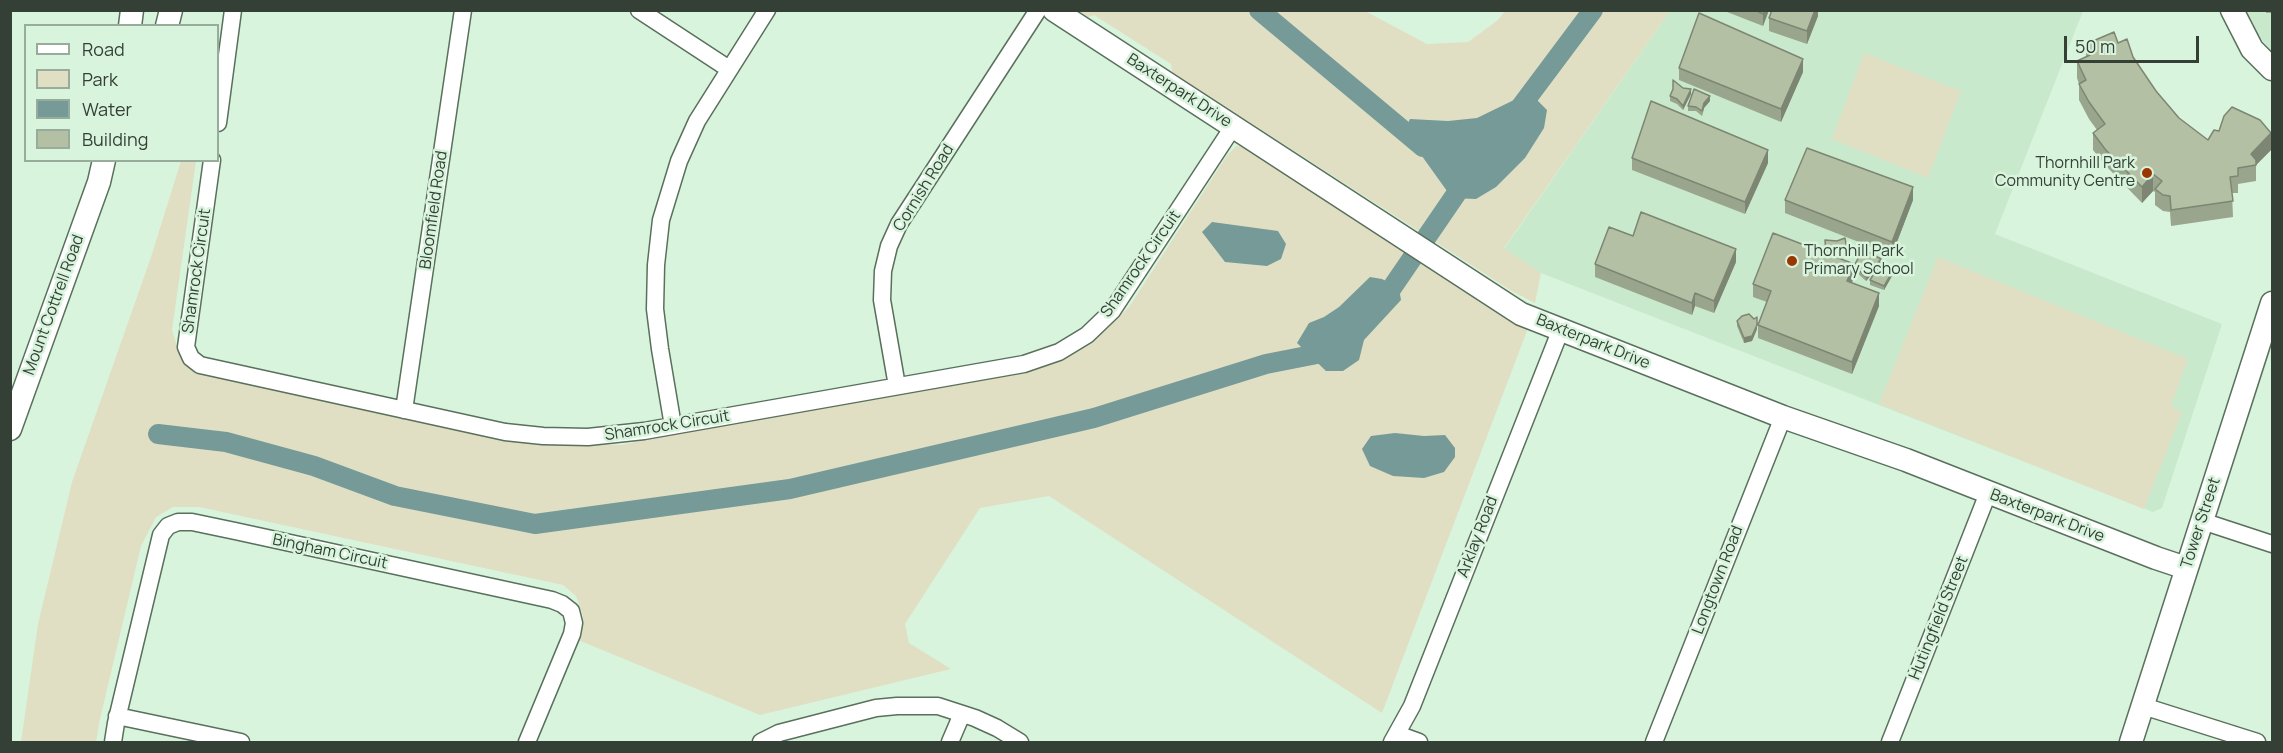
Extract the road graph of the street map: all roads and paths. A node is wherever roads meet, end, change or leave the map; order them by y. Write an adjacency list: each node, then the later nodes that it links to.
1 (233, 10): 10 (street)
2 (463, 10): 18 (street, Bloomfield Road)
3 (639, 10): 8 (street)
4 (767, 10): 8 (street)
5 (1038, 10): 17 (street, Cornish Road)
6 (1054, 10): 11 (street, Baxterpark Drive)
7 (2232, 10): 9 (street)
8 (729, 69): 20 (street)
9 (2272, 69)
10 (219, 115)
11 (1233, 127): 15 (street, Baxterpark Drive); 17 (street, Shamrock Circuit)
12 (212, 162): 18 (street, Shamrock Circuit)
13 (102, 171): 21 (street, Mount Cottrell Road)
14 (2272, 303): 16 (street, Tower Street)
15 (1561, 329): 19 (street, Baxterpark Drive); 29 (street, Arklay Road)
16 (2265, 354): 23 (street, Tower Street)
17 (897, 386): 20 (street, Shamrock Circuit)
18 (404, 410): 20 (street, Shamrock Circuit)
19 (1783, 417): 22 (street, Baxterpark Drive); 37 (street, Longtown Road)
20 (673, 426)
21 (10, 429)
22 (1988, 493): 25 (street, Baxterpark Drive); 38 (street, Hutingfield Street)
23 (2202, 521): 24 (street); 25 (street, Tower Street)
24 (2272, 544)
25 (2186, 568): 26 (street, Tower Street)
26 (2143, 706): 39 (street, Tower Street); 40 (street)
27 (962, 714): 33 (street); 34 (street); 35 (street)
28 (117, 716): 30 (street, Bingham Circuit); 31 (street); 32 (street, Bingham Circuit)
29 (1394, 738): 36 (street)
30 (113, 742)
31 (241, 742)
32 (527, 742)
33 (760, 742)
34 (950, 742)
35 (1020, 742)
36 (1419, 742)
37 (1654, 742)
38 (1890, 742)
39 (2132, 742)
40 (2257, 742)

